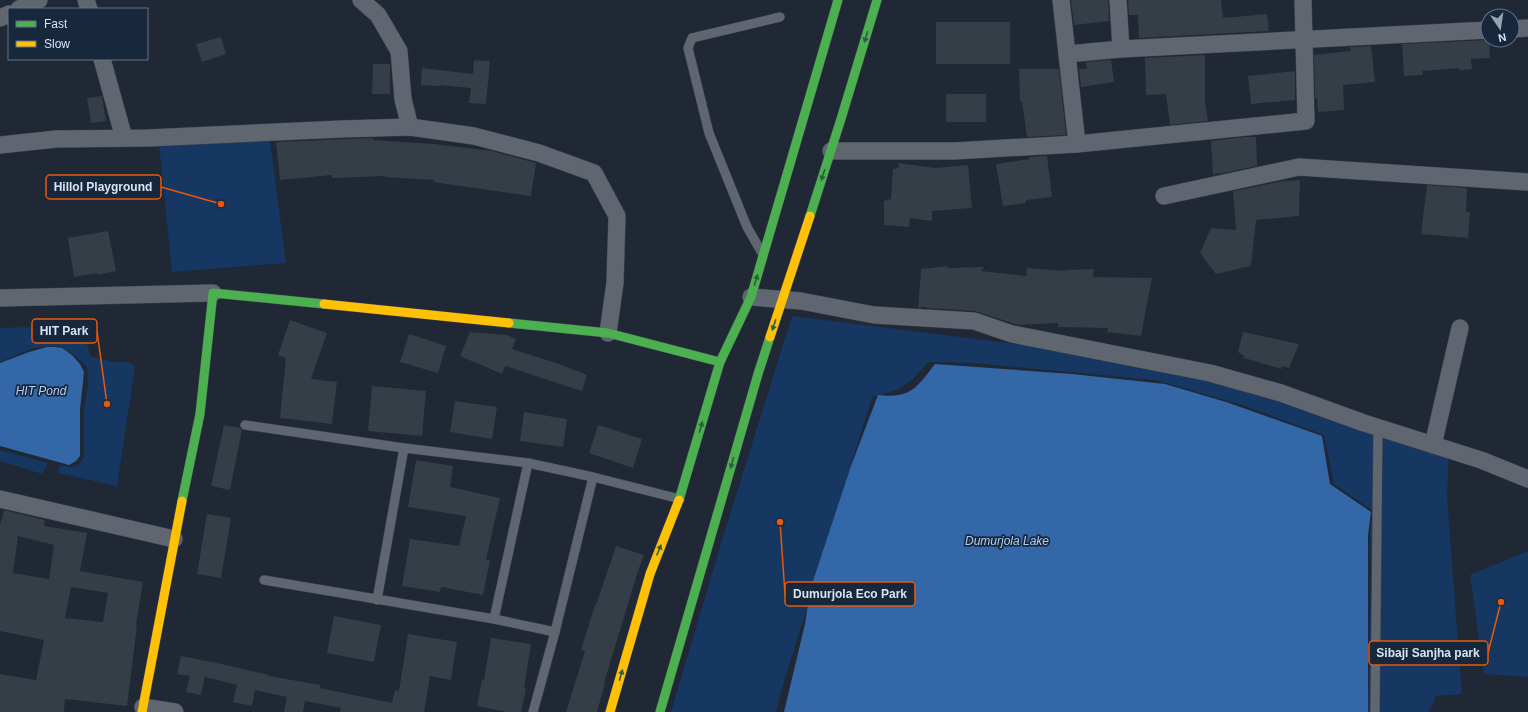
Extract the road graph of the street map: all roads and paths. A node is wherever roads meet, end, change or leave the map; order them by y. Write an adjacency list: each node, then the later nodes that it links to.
1 (39, 0): 8 (street)
2 (361, 0): 15 (street)
3 (838, 0): 22 (main road)
4 (877, 0): 19 (main road, one-way to 19)
5 (1061, 0): 13 (street)
6 (1118, 0): 12 (street)
7 (1303, 0): 11 (street)
8 (21, 8)
9 (780, 17): 22 (lane)
10 (1480, 30): 11 (street)
11 (1304, 40): 12 (street); 17 (street)
12 (1121, 49): 13 (street)
13 (1067, 54): 17 (street)
14 (102, 60): 16 (street)
15 (410, 127): 16 (street); 28 (street)
16 (124, 138): 18 (street)
17 (1077, 144): 19 (street)
18 (0, 145)
19 (831, 151): 26 (main road, one-way to 26)
20 (1528, 182): 21 (street)
21 (1164, 196)
22 (763, 256): 24 (main road, one-way to 22)
23 (213, 294): 25 (street); 28 (main road); 39 (main road)
24 (751, 297): 26 (street); 29 (main road)
25 (0, 298)
26 (782, 300): 31 (street); 48 (main road, one-way to 48)
27 (1460, 328): 32 (street)
28 (608, 334): 29 (main road)
29 (720, 362): 38 (main road, one-way to 29)
30 (245, 425): 33 (lane)
31 (1378, 427): 32 (street); 49 (lane)
32 (1433, 445): 36 (street)
33 (404, 448): 34 (lane); 41 (lane)
34 (528, 463): 35 (lane); 42 (lane)
35 (593, 477): 38 (lane); 43 (lane)
36 (1528, 479)
37 (0, 499): 39 (street)
38 (680, 499): 47 (main road, one-way to 38)
39 (174, 540): 44 (main road)
40 (264, 580): 41 (lane)
41 (377, 600): 42 (lane)
42 (494, 619): 43 (lane)
43 (555, 632): 46 (lane)
44 (142, 709): 45 (street)
45 (175, 712)
46 (533, 712)
47 (610, 712)
48 (660, 712)
49 (1375, 712)

